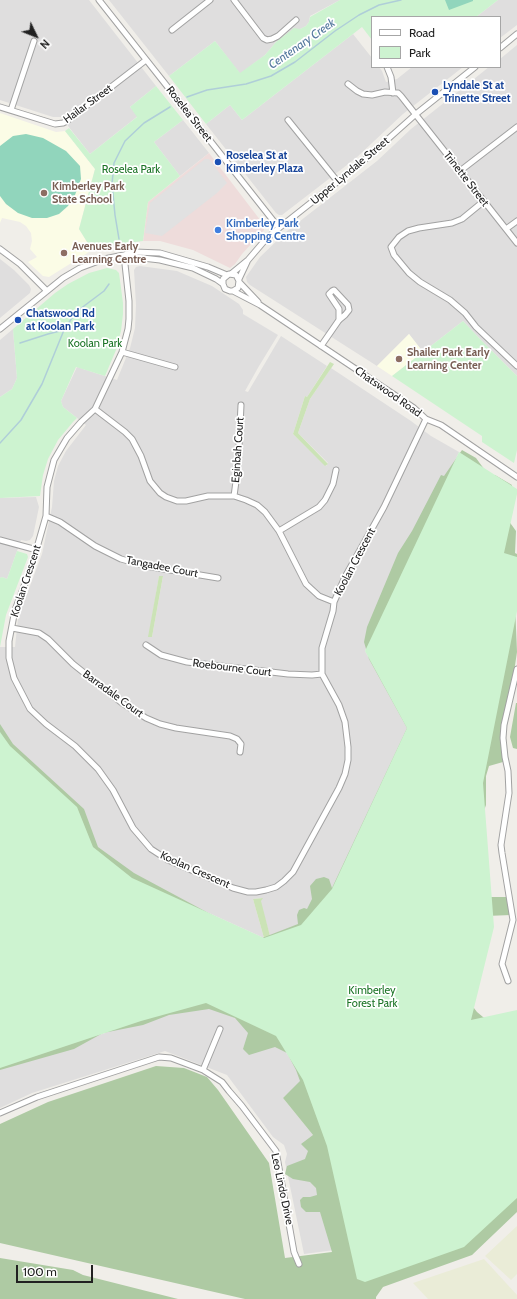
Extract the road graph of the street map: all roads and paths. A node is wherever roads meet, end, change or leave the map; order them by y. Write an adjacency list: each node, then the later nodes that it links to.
1 (99, 0): 9 (street, Roselea Street)
2 (210, 0): 5 (street)
3 (234, 0): 4 (street)
4 (296, 20)
5 (172, 30)
6 (517, 34): 8 (street)
7 (34, 41): 15 (street)
8 (501, 47)
9 (146, 60): 15 (street, Hailar Street); 23 (street, Roselea Street)
10 (387, 68): 13 (street)
11 (474, 68): 16 (street, Upper Lyndale Street)
12 (348, 84): 13 (street)
13 (394, 93): 16 (street, Trinette Street)
14 (0, 106): 15 (street, Hailar Street)
15 (10, 110)
16 (416, 114): 19 (street, Trinette Street); 20 (street, Upper Lyndale Street)
17 (288, 120): 20 (street)
18 (517, 127): 19 (street)
19 (460, 172): 21 (street, Trinette Street)
20 (338, 182): 23 (street, Upper Lyndale Street)
21 (484, 202): 24 (street, Trinette Street); 41 (street)
22 (517, 221): 24 (street)
23 (279, 228): 30 (street, Upper Lyndale Street)
24 (506, 230): 25 (street, Trinette Street)
25 (517, 243)
26 (0, 249): 34 (street)
27 (163, 254): 28 (street); 29 (street); 31 (street)
28 (124, 255): 29 (street); 34 (street); 40 (street, Koolan Crescent)
29 (162, 260): 33 (street)
30 (248, 260): 31 (street, Upper Lyndale Street); 32 (street, Upper Lyndale Street)
31 (229, 274): 32 (street); 33 (street)
32 (239, 281): 35 (street); 36 (street, Chatswood Road)
33 (223, 284): 35 (street)
34 (46, 291): 38 (street)
35 (233, 291): 36 (street, Chatswood Road)
36 (260, 305): 39 (street, Chatswood Road)
37 (339, 320): 37 (street); 39 (street)
38 (0, 329)
39 (321, 346): 45 (street, Chatswood Road)
40 (122, 352): 42 (street); 44 (street, Koolan Crescent)
41 (517, 366)
42 (174, 367)
43 (241, 405): 48 (street, Eginbah Court)
44 (95, 409): 48 (street); 49 (street, Koolan Crescent)
45 (426, 418): 47 (street, Chatswood Road); 54 (street, Koolan Crescent)
46 (336, 470): 50 (street)
47 (517, 477)
48 (234, 496): 50 (street)
49 (46, 516): 52 (street, Koolan Crescent); 53 (street, Tangadee Court)
50 (279, 531): 54 (street)
51 (0, 540): 52 (street)
52 (37, 550): 55 (street, Koolan Crescent)
53 (218, 578)
54 (334, 602): 58 (street, Koolan Crescent)
55 (12, 628): 58 (street, Koolan Crescent); 59 (street, Barradale Court)
56 (146, 645): 58 (street, Roebourne Court)
57 (517, 669): 60 (street)
58 (322, 674)
59 (240, 752)
60 (508, 981)
61 (220, 1029): 62 (street)
62 (203, 1070): 63 (street, Leo Lindo Drive); 64 (street, Leo Lindo Drive)
63 (0, 1113)
64 (299, 1264)

